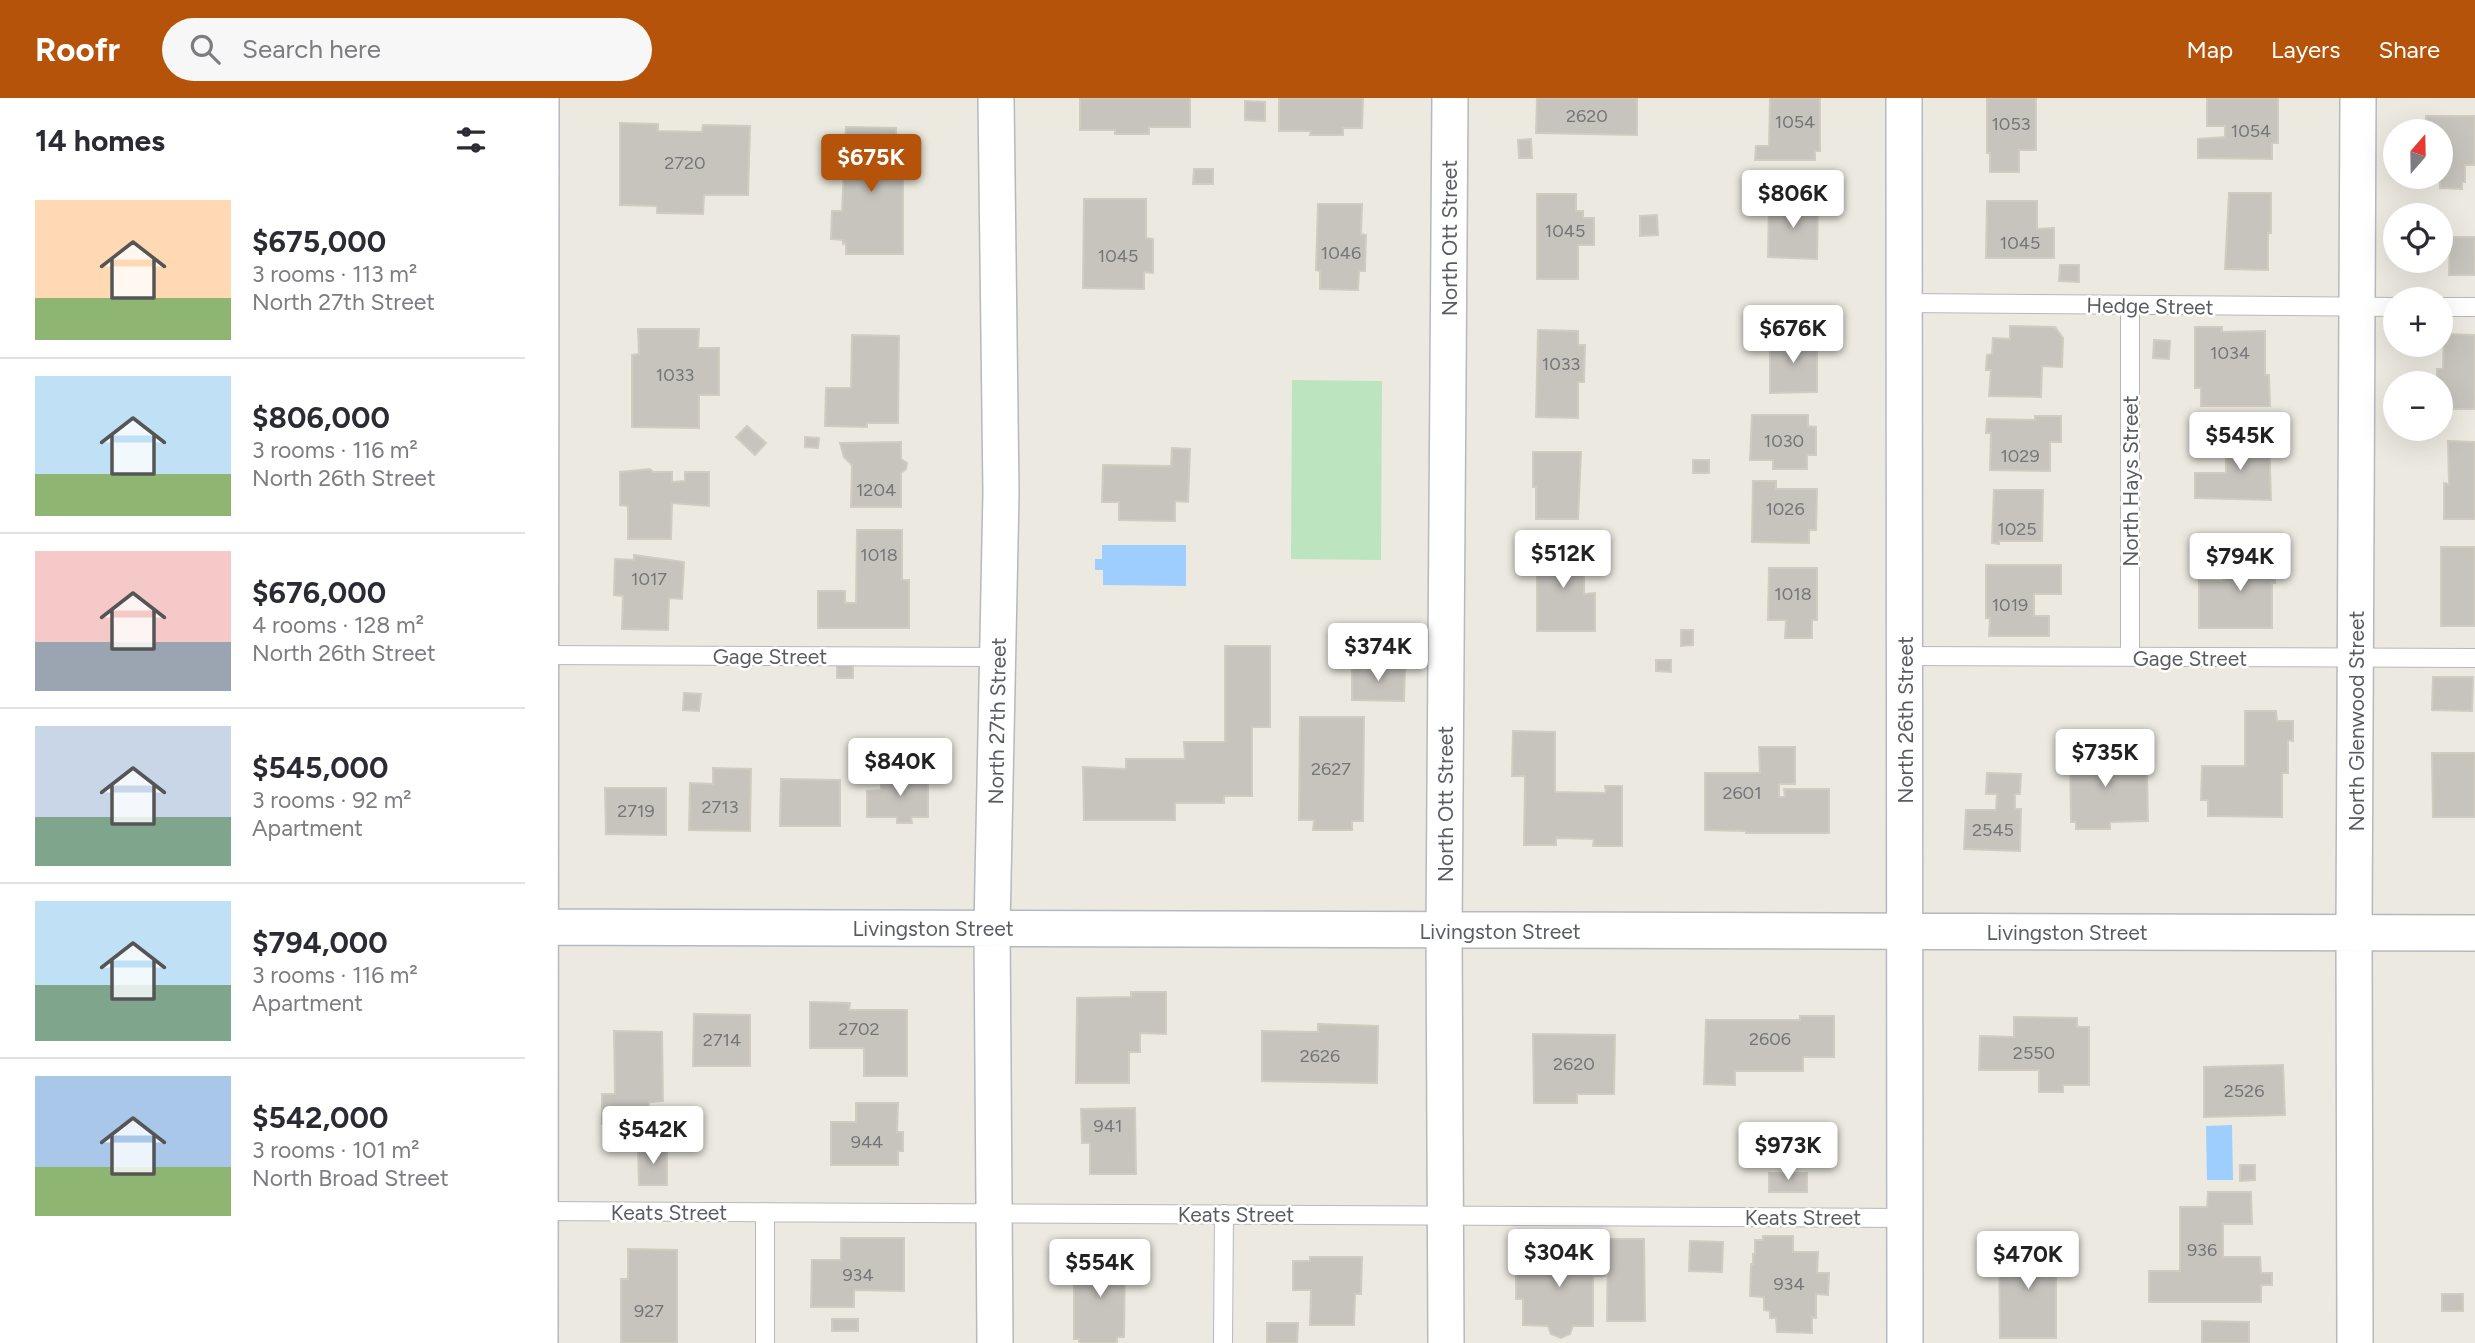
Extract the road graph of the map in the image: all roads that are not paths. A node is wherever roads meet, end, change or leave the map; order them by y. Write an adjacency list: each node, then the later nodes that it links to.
1 (541, 98): 12 (street)
2 (996, 98): 14 (street, North 27th Street)
3 (1450, 98): 20 (street, North Ott Street)
4 (1904, 98): 6 (street, North 26th Street)
5 (2358, 98): 11 (street, North Glenwood Street)
6 (1904, 303): 7 (lane, Hedge Street); 13 (street, North 26th Street)
7 (2130, 306): 11 (lane, Hedge Street); 15 (lane, North Hays Street)
8 (2383, 307): 11 (lane, Hedge Street)
9 (2453, 307): 10 (lane)
10 (2475, 307)
11 (2357, 308): 16 (street, North Glenwood Street)
12 (541, 654): 14 (lane, Gage Street); 18 (street)
13 (1905, 656): 15 (lane, Gage Street); 21 (street, North 26th Street)
14 (999, 657): 19 (street, North 27th Street)
15 (2130, 657): 16 (lane, Gage Street)
16 (2356, 658): 17 (lane, Gage Street); 22 (street, North Glenwood Street)
17 (2475, 658)
18 (532, 927): 19 (street, Livingston Street); 24 (street)
19 (992, 928): 20 (street, Livingston Street); 26 (street, North 27th Street)
20 (1444, 931): 21 (street, Livingston Street); 28 (street, North Ott Street)
21 (1905, 932): 22 (street, Livingston Street); 29 (street, North 26th Street)
22 (2354, 932): 23 (street, Livingston Street); 36 (street, North Glenwood Street)
23 (2475, 933)
24 (532, 1211): 25 (lane, Keats Street); 30 (street)
25 (765, 1212): 26 (lane, Keats Street); 31 (lane)
26 (995, 1214): 27 (lane, Keats Street); 32 (street, North 27th Street)
27 (1224, 1214): 28 (lane, Keats Street); 33 (lane)
28 (1446, 1214): 29 (lane, Keats Street); 34 (street, North Ott Street)
29 (1905, 1217): 35 (street, North 26th Street)
30 (540, 1343)
31 (765, 1343)
32 (995, 1343)
33 (1223, 1343)
34 (1446, 1343)
35 (1905, 1343)
36 (2355, 1343)

